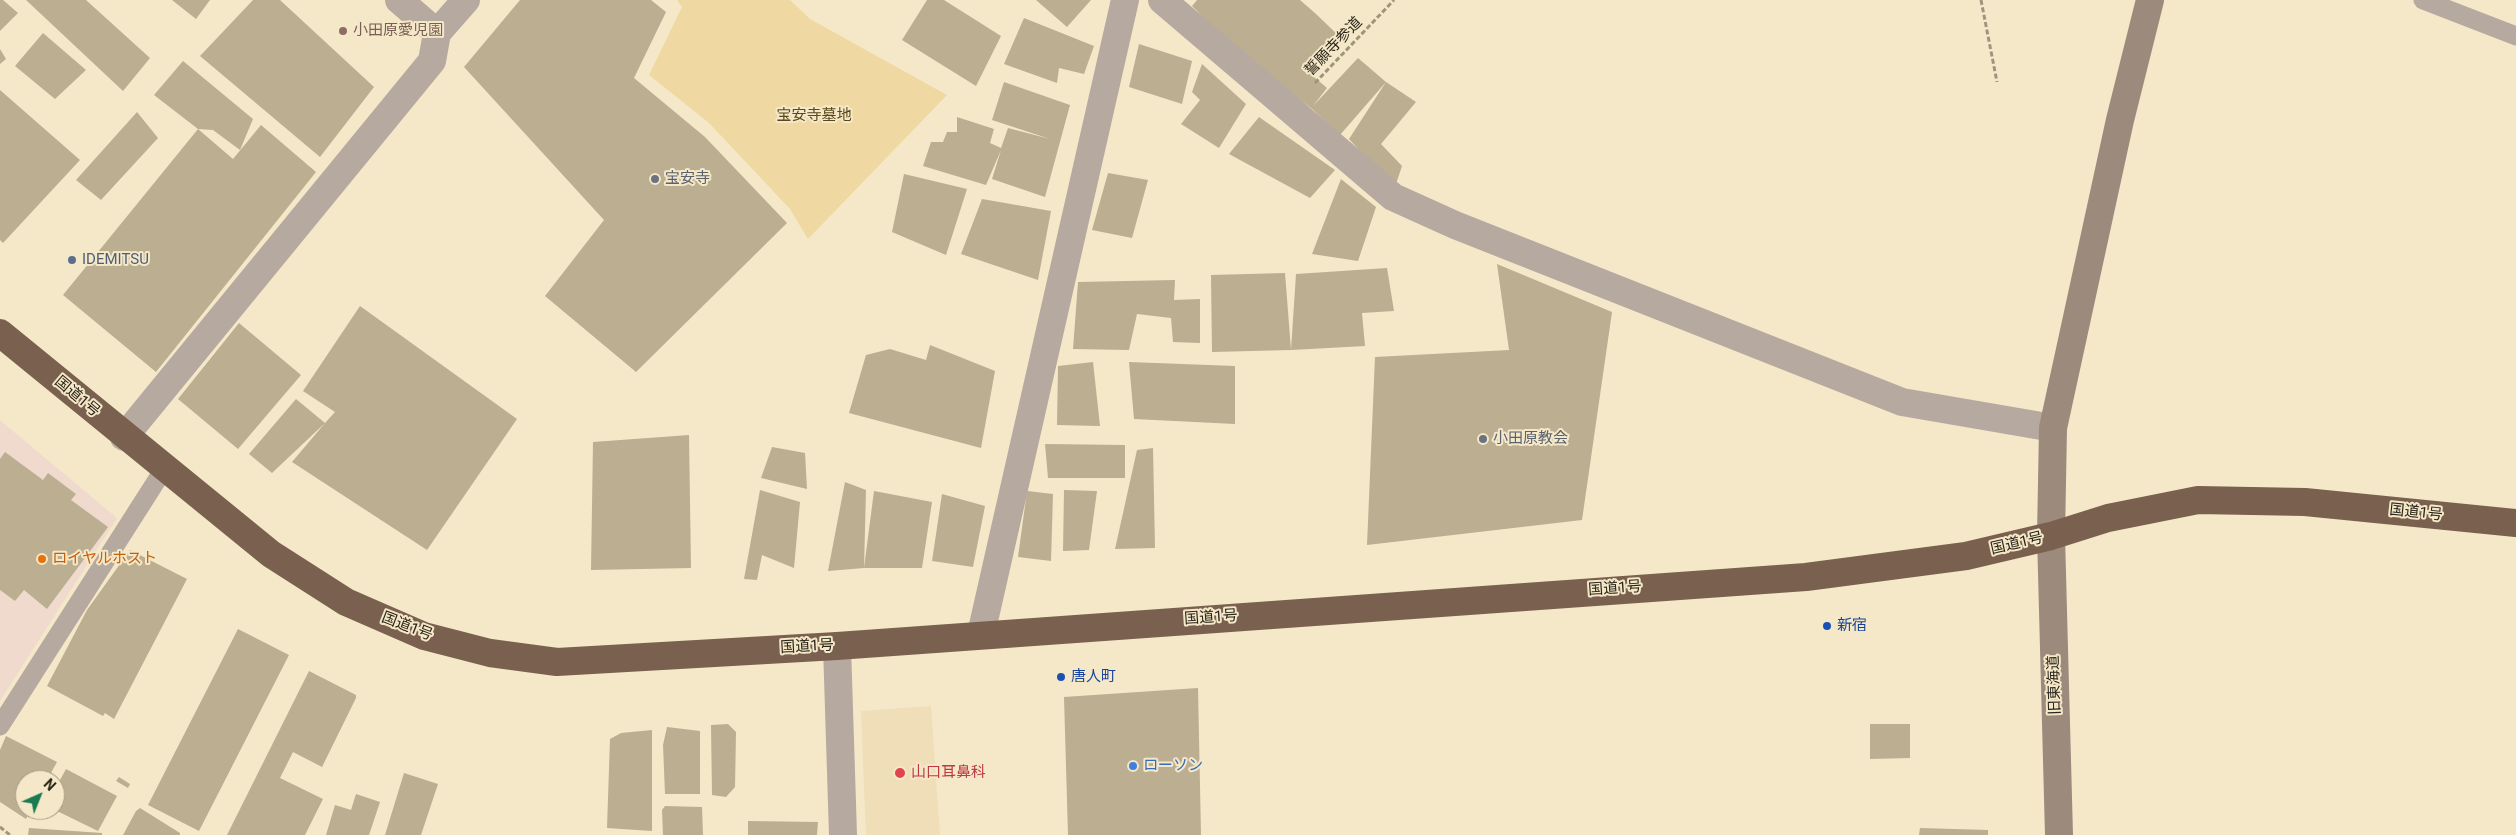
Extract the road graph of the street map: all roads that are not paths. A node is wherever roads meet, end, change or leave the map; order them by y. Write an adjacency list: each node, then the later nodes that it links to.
1 (399, 0): 7 (street)
2 (466, 0): 7 (street)
3 (1124, 0): 15 (street)
4 (2150, 0): 10 (street, 旧東海道)
5 (2423, 0): 8 (lane)
6 (1170, 2): 10 (street)
7 (437, 33): 11 (street)
8 (2516, 36)
9 (0, 333): 11 (highway, 国道1号)
10 (2053, 428): 14 (street, 旧東海道)
11 (124, 436): 12 (highway, 国道1号)
12 (164, 469): 16 (highway, 国道1号); 17 (lane)
13 (2516, 523): 14 (highway, 国道1号)
14 (2051, 536): 15 (highway, 国道1号); 19 (street, 旧東海道)
15 (981, 634): 16 (highway, 国道1号)
16 (837, 646): 18 (street)
17 (0, 726)
18 (843, 835)
19 (2059, 835)

